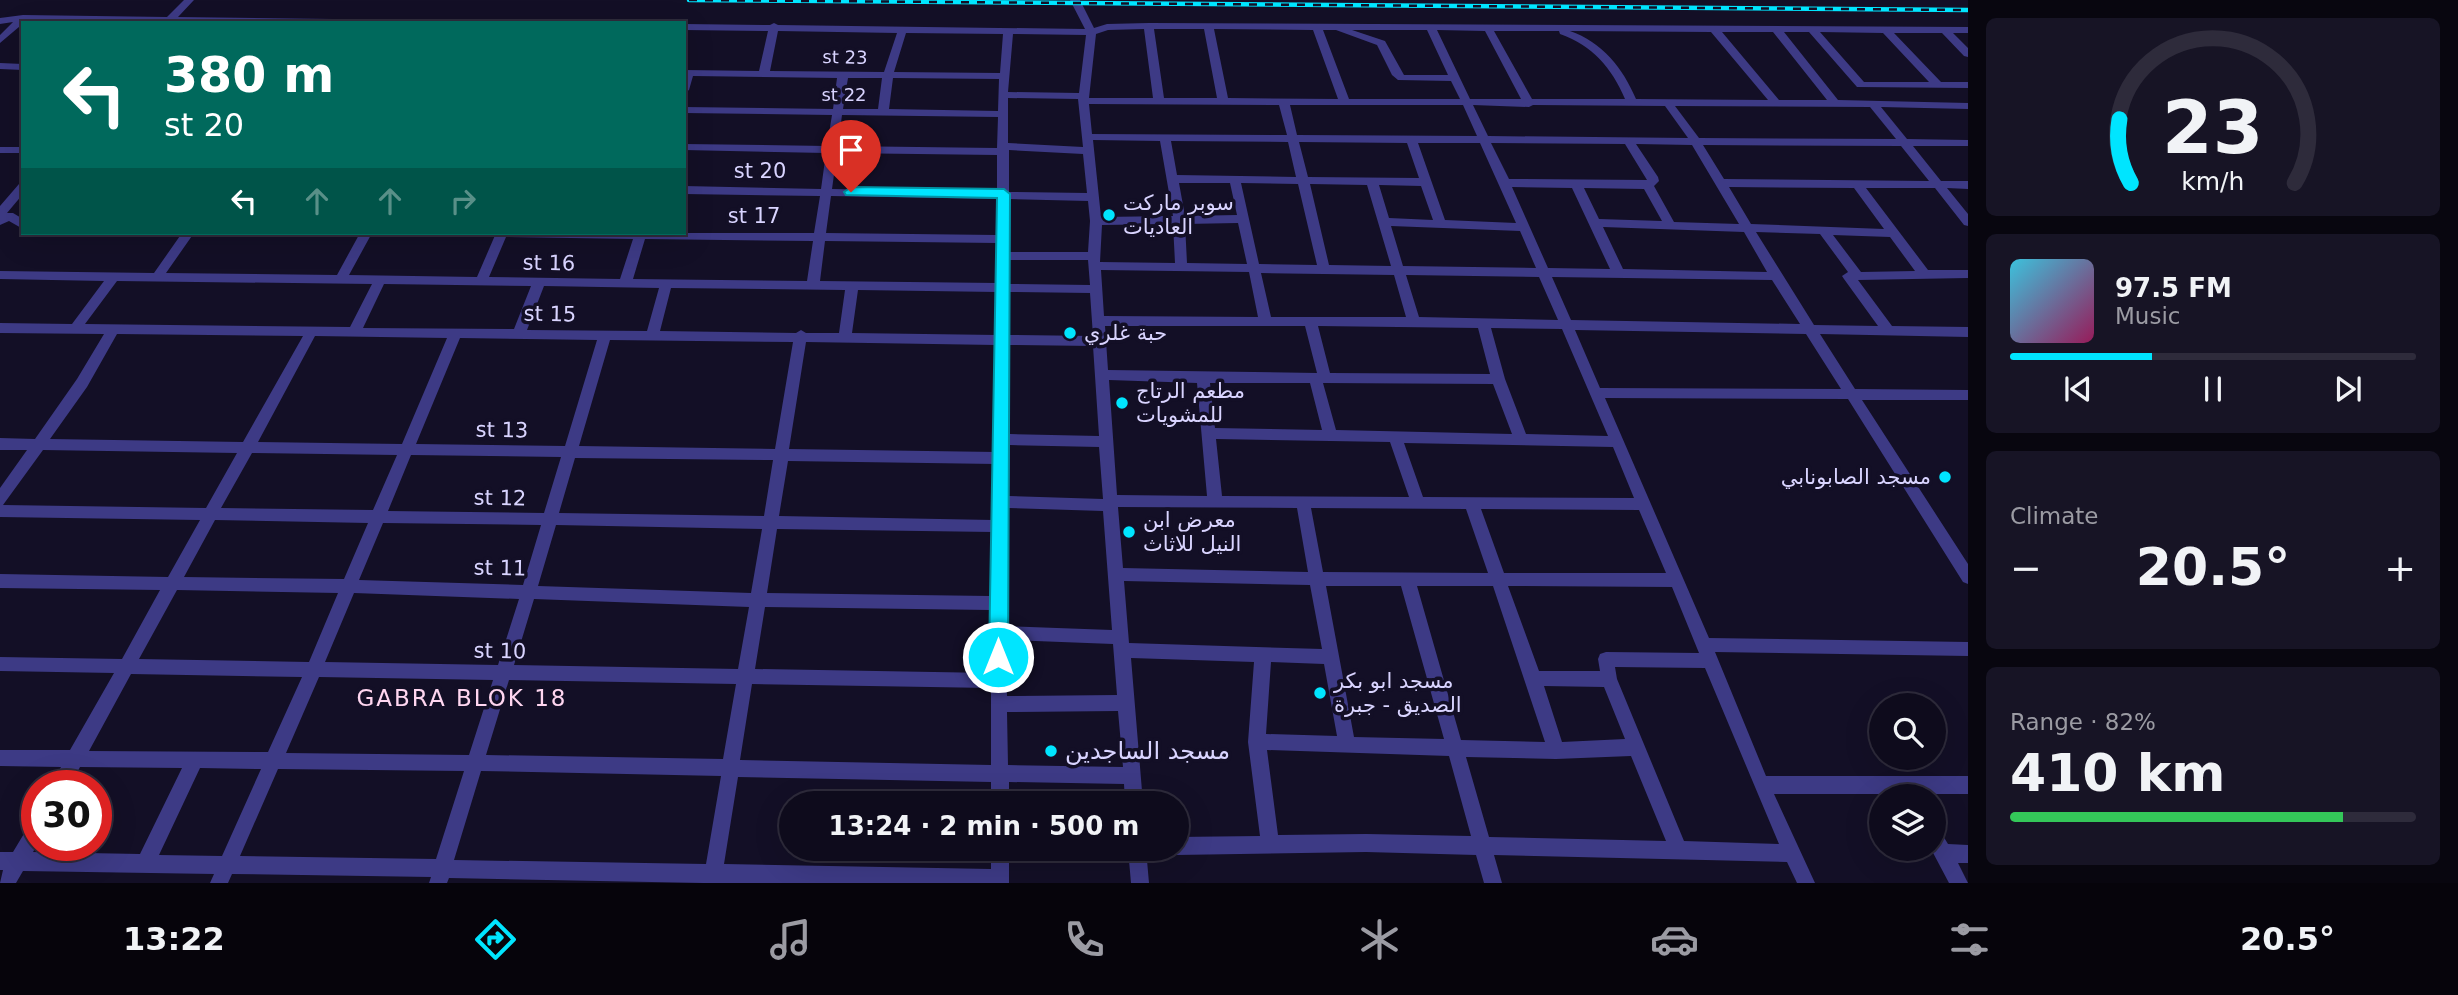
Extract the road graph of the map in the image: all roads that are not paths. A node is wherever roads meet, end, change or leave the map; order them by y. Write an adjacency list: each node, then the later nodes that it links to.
1 (188, 0): 4 (street)
2 (1075, 0): 24 (street)
3 (23, 18): 4 (street); 5 (street); 25 (street)
4 (170, 20): 6 (street)
5 (0, 21)
6 (274, 21)
7 (774, 26): 14 (street); 15 (street); 30 (street)
8 (1149, 26): 9 (street); 24 (street); 40 (street)
9 (1208, 26): 10 (street); 41 (street)
10 (1317, 26): 11 (street); 43 (street)
11 (1336, 26): 12 (street); 34 (street)
12 (1430, 26): 13 (street); 34 (street)
13 (1487, 26): 16 (street); 49 (street)
14 (686, 27)
15 (903, 28): 18 (street); 32 (street)
16 (1540, 28): 19 (street); 44 (street)
17 (1812, 29): 20 (street); 21 (street); 35 (street)
18 (1008, 30): 24 (street); 33 (street)
19 (1715, 30): 20 (street); 46 (street)
20 (1777, 30): 47 (street)
21 (1886, 30): 22 (street); 36 (street)
22 (1945, 30): 23 (street); 26 (street)
23 (1968, 30)
24 (1091, 32): 39 (street)
25 (0, 40)
26 (1968, 54)
27 (0, 66): 28 (street)
28 (21, 67)
29 (687, 73): 30 (street, st 23)
30 (764, 73): 31 (street, st 23)
31 (843, 75): 32 (street, st 23); 54 (street)
32 (888, 75): 33 (street, st 23); 55 (street)
33 (1004, 76): 38 (street)
34 (1455, 79): 48 (street)
35 (1878, 85): 36 (street); 51 (street)
36 (1938, 85): 37 (street)
37 (1968, 85)
38 (1003, 95): 39 (street); 56 (street)
39 (1083, 98): 40 (street); 65 (street)
40 (1159, 102): 41 (street)
41 (1223, 102): 42 (street)
42 (1284, 102): 43 (street); 58 (street)
43 (1345, 102): 48 (street)
44 (1632, 103): 45 (street); 49 (street)
45 (1668, 103): 46 (street); 62 (street)
46 (1776, 103): 47 (street)
47 (1835, 103): 50 (street)
48 (1467, 104): 49 (street); 60 (street)
49 (1529, 104)
50 (1874, 105): 51 (street); 63 (street)
51 (1895, 106): 52 (street)
52 (1968, 106)
53 (686, 110): 54 (street, st 22)
54 (838, 112): 55 (street, st 22); 70 (street)
55 (883, 112): 56 (street, st 22)
56 (1004, 114): 67 (street)
57 (1165, 138): 58 (street); 65 (street); 71 (street)
58 (1293, 139): 59 (street); 73 (street)
59 (1412, 141): 60 (street); 75 (street)
60 (1485, 141): 61 (street); 76 (street)
61 (1629, 142): 62 (street); 79 (street)
62 (1697, 143): 63 (street); 78 (street)
63 (1904, 143): 64 (street); 81 (street)
64 (1968, 143)
65 (1087, 144): 67 (street); 87 (street)
66 (686, 147): 70 (street)
67 (1003, 149): 70 (street); 86 (street)
68 (0, 150): 69 (street)
69 (21, 150)
70 (832, 150): 85 (street)
71 (1171, 179): 72 (street); 90 (street)
72 (1235, 180): 73 (street); 89 (street)
73 (1304, 181): 74 (street); 114 (street)
74 (1372, 182): 75 (street); 93 (street)
75 (1425, 182): 97 (street)
76 (1505, 183): 77 (street); 99 (street)
77 (1576, 183): 79 (street); 95 (street)
78 (1720, 184): 80 (street); 100 (street)
79 (1648, 185): 98 (street)
80 (1858, 185): 81 (street); 102 (street)
81 (1937, 185): 82 (street); 94 (street)
82 (1968, 185)
83 (21, 189): 88 (street)
84 (686, 190): 85 (street, st 20)
85 (827, 191): 86 (street, st 20); 108 (street)
86 (1004, 194): 87 (street, st 20); 109 (street)
87 (1093, 197): 92 (street)
88 (0, 213)
89 (1245, 219): 90 (street); 113 (street)
90 (1179, 220): 92 (street); 112 (street)
91 (0, 221): 96 (street)
92 (1096, 221): 111 (street)
93 (1386, 222): 97 (street); 115 (street)
94 (1968, 222)
95 (1595, 223): 98 (street); 120 (street)
96 (21, 224)
97 (1440, 224): 99 (street)
98 (1671, 226): 100 (street)
99 (1522, 227): 116 (street)
100 (1746, 227): 101 (street); 123 (street)
101 (1823, 230): 102 (street); 121 (street)
102 (1894, 233): 117 (street)
103 (686, 234): 108 (street, st 17)
104 (187, 235): 124 (street)
105 (365, 235): 125 (street)
106 (503, 235): 127 (street)
107 (641, 235): 129 (street)
108 (821, 236): 109 (street, st 17); 131 (street)
109 (1003, 239): 110 (street)
110 (1003, 256): 111 (street); 133 (street)
111 (1095, 261): 112 (street); 134 (street)
112 (1181, 267): 113 (street)
113 (1255, 268): 114 (street); 137 (street)
114 (1324, 268): 115 (street)
115 (1398, 271): 116 (street); 136 (street)
116 (1542, 271): 120 (street); 140 (street)
117 (1924, 274): 118 (street); 121 (street)
118 (1968, 274)
119 (0, 275): 122 (street, st 16)
120 (1619, 275): 123 (street)
121 (1857, 275): 145 (street)
122 (113, 276): 124 (street, st 16); 142 (street)
123 (1776, 276): 144 (street)
124 (157, 277): 125 (street, st 16)
125 (341, 279): 126 (street, st 16)
126 (380, 280): 127 (street, st 16); 147 (street)
127 (481, 281): 128 (street, st 16)
128 (539, 282): 129 (street, st 16); 150 (street)
129 (625, 283): 130 (street, st 16)
130 (666, 284): 131 (street, st 16); 152 (street)
131 (813, 284): 132 (street, st 16)
132 (852, 285): 133 (street, st 16); 154 (street)
133 (1003, 287): 134 (street, st 16); 155 (street)
134 (1097, 289): 135 (street)
135 (1099, 321): 137 (street); 156 (street)
136 (1414, 322): 138 (street); 139 (street)
137 (1266, 323): 138 (street)
138 (1311, 324): 159 (street)
139 (1483, 324): 140 (street); 160 (street)
140 (1565, 325): 144 (street); 162 (street)
141 (0, 328): 142 (street, st 15)
142 (75, 329): 143 (street, st 15)
143 (113, 330): 146 (street, st 15); 172 (street)
144 (1811, 330): 145 (street); 161 (street)
145 (1888, 330): 149 (street)
146 (312, 331): 147 (street, st 15); 173 (street)
147 (355, 331): 148 (street, st 15)
148 (456, 332): 150 (street, st 15); 174 (street)
149 (1968, 332)
150 (519, 333): 151 (street, st 15)
151 (605, 334): 152 (street, st 15); 175 (street)
152 (652, 335): 153 (street, st 15)
153 (801, 335): 154 (street, st 15); 176 (street)
154 (845, 336): 155 (street, st 15)
155 (1003, 338): 156 (street, st 15); 167 (street)
156 (1100, 341): 157 (street)
157 (1102, 375): 158 (street); 169 (street)
158 (1203, 378): 159 (street); 164 (street)
159 (1320, 378): 160 (street); 165 (street)
160 (1498, 379): 168 (street)
161 (1852, 392): 162 (street); 163 (street); 193 (street)
162 (1596, 393): 170 (street)
163 (1968, 395)
164 (1208, 433): 165 (street); 182 (street)
165 (1330, 435): 166 (street)
166 (1395, 436): 168 (street); 180 (street)
167 (1003, 439): 169 (street); 177 (street)
168 (1521, 440): 170 (street)
169 (1106, 442): 181 (street)
170 (1618, 442): 184 (street)
171 (0, 444): 172 (street, st 13)
172 (39, 445): 173 (street, st 13); 178 (street)
173 (248, 447): 174 (street, st 13); 187 (street)
174 (405, 449): 175 (street, st 13); 188 (street)
175 (569, 452): 176 (street, st 13); 189 (street)
176 (779, 454): 177 (street, st 13); 190 (street)
177 (1003, 458): 179 (street)
178 (0, 500)
179 (1001, 502): 181 (street); 191 (street)
180 (1418, 502): 183 (street); 185 (street)
181 (1110, 503): 182 (street); 192 (street)
182 (1215, 503): 183 (street)
183 (1303, 503): 195 (street)
184 (1643, 504): 185 (street); 197 (street)
185 (1472, 505): 196 (street)
186 (0, 511): 187 (street, st 12)
187 (210, 515): 188 (street, st 12); 199 (street)
188 (376, 517): 189 (street, st 12); 200 (street)
189 (548, 519): 190 (street, st 12); 201 (street)
190 (769, 522): 191 (street, st 12); 202 (street)
191 (1000, 526): 203 (street)
192 (1117, 574): 195 (street); 205 (street)
193 (1968, 577)
194 (1407, 578): 195 (street); 196 (street); 223 (street)
195 (1318, 579): 209 (street)
196 (1498, 580): 197 (street); 215 (street)
197 (1677, 580): 207 (street)
198 (0, 581): 199 (street, st 11)
199 (172, 584): 200 (street, st 11); 211 (street)
200 (348, 586): 201 (street, st 11); 212 (street)
201 (529, 590): 202 (street, st 11); 213 (street)
202 (759, 600): 203 (street, st 11); 214 (street)
203 (998, 603): 204 (street)
204 (998, 633): 205 (street); 217 (street)
205 (1122, 643): 208 (street); 218 (street)
206 (1968, 649): 207 (street)
207 (1706, 653): 216 (street); 234 (street)
208 (1263, 655): 209 (street); 220 (street)
209 (1333, 657): 221 (street)
210 (0, 664): 211 (street, st 10)
211 (127, 665): 212 (street, st 10); 226 (street)
212 (314, 669): 213 (street, st 10); 227 (street)
213 (503, 672): 214 (street, st 10); 229 (street)
214 (746, 677): 217 (street, st 10); 230 (street)
215 (1533, 678): 216 (street); 224 (street)
216 (1609, 678): 222 (street)
217 (998, 681): 219 (street)
218 (1127, 703): 219 (street); 233 (street)
219 (999, 704): 232 (street)
220 (1257, 742): 221 (street); 240 (street)
221 (1347, 743): 223 (street)
222 (1637, 747): 224 (street); 245 (street)
223 (1456, 749): 224 (street); 243 (street)
224 (1556, 751)
225 (0, 758): 226 (street)
226 (76, 758): 228 (street); 231 (street)
227 (274, 760): 228 (street); 229 (street); 253 (street)
228 (195, 761): 252 (street)
229 (475, 763): 230 (street); 254 (street)
230 (730, 769): 232 (street); 255 (street)
231 (70, 770)
232 (1000, 774): 233 (street); 238 (street)
233 (1132, 776): 239 (street)
234 (1760, 785): 237 (street); 246 (street)
235 (1968, 785): 236 (street)
236 (1946, 787)
237 (1869, 789)
238 (1000, 791)
239 (1133, 791)
240 (1270, 844): 241 (street); 243 (street)
241 (1189, 846)
242 (21, 847): 249 (street)
243 (1483, 847): 245 (street); 260 (street)
244 (1946, 847): 247 (street)
245 (1678, 849): 246 (street)
246 (1792, 853): 261 (street)
247 (1968, 854)
248 (1946, 859): 262 (street)
249 (9, 861): 252 (street); 257 (street)
250 (1000, 861): 256 (street)
251 (1138, 861): 259 (street)
252 (146, 863): 253 (street)
253 (228, 863): 254 (street); 258 (street)
254 (440, 875): 255 (street)
255 (713, 879): 256 (street)
256 (1000, 881)
257 (6, 883)
258 (219, 883)
259 (1140, 883)
260 (1493, 883)
261 (1806, 883)
262 (1959, 883)

